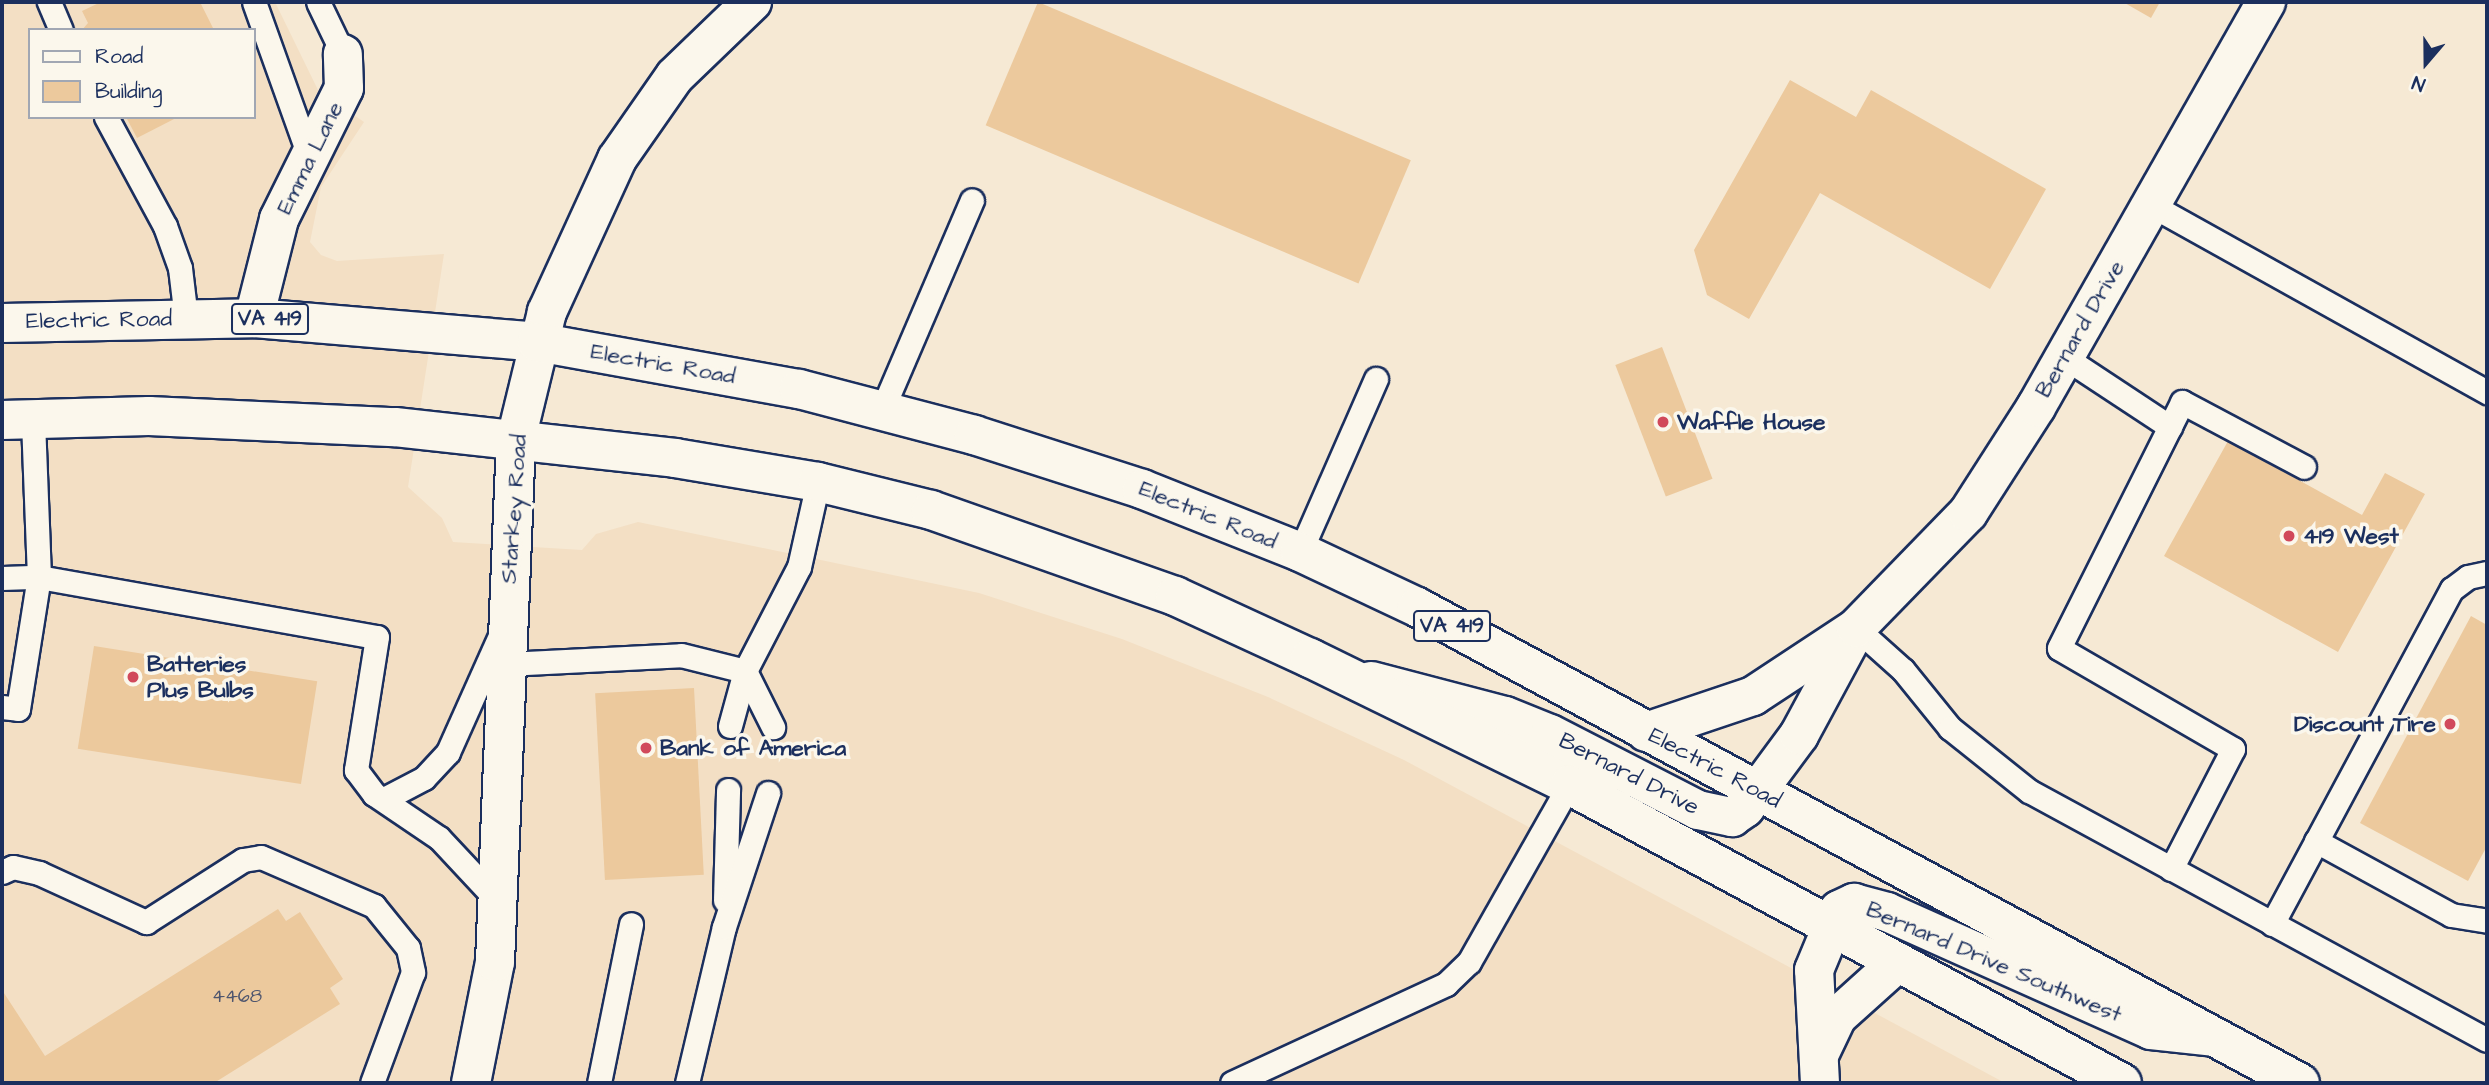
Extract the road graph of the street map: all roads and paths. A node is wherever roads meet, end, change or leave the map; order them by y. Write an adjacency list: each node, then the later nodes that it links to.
1 (49, 2): 6 (lane)
2 (254, 2): 9 (lane)
3 (318, 2): 7 (lane, Emma Lane)
4 (752, 2): 15 (main road, Starkey Road)
5 (2266, 2): 11 (main road, Bernard Drive)
6 (60, 28)
7 (343, 54): 9 (main road, Emma Lane)
8 (107, 119): 12 (lane)
9 (308, 153): 13 (main road, Emma Lane)
10 (972, 200): 19 (lane)
11 (2151, 205): 16 (main road, Bernard Drive); 18 (lane)
12 (186, 318): 13 (main road, Electric Road / VA 419); 14 (main road, Electric Road / VA 419)
13 (254, 318): 15 (main road, Electric Road / VA 419)
14 (2, 323)
15 (537, 342): 19 (main road, Electric Road / VA 419); 22 (main road, Starkey Road)
16 (2064, 357): 21 (lane); 30 (main road, Bernard Drive)
17 (1376, 379): 25 (lane)
18 (2487, 392)
19 (881, 410): 25 (main road, Electric Road / VA 419)
20 (18, 419): 22 (main road); 27 (lane)
21 (2170, 427): 23 (lane); 44 (lane)
22 (516, 439): 24 (main road); 29 (main road, Starkey Road)
23 (2304, 467)
24 (818, 482): 32 (lane); 33 (main road)
25 (1300, 552): 37 (main road, Electric Road / VA 419)
26 (2487, 573): 43 (lane)
27 (39, 577): 28 (lane); 34 (lane); 42 (lane)
28 (2, 578)
29 (508, 616): 31 (main road, Starkey Road); 42 (lane)
30 (1856, 628): 37 (main road, Bernard Drive); 40 (main road, Bernard Drive); 44 (lane)
31 (506, 664): 32 (lane); 46 (main road, Starkey Road)
32 (745, 671): 35 (lane); 36 (lane)
33 (1347, 676): 38 (main road); 40 (main road, Bernard Drive)
34 (2, 707)
35 (730, 726)
36 (773, 727)
37 (1646, 732): 40 (main road, Electric Road / VA 419)
38 (1569, 785): 50 (main road); 60 (lane)
39 (728, 790): 51 (lane)
40 (1757, 791): 53 (main road, Electric Road / VA 419)
41 (768, 793): 51 (lane)
42 (384, 800): 46 (lane)
43 (2316, 841): 47 (lane); 49 (lane)
44 (2171, 869): 49 (lane)
45 (2, 872): 56 (lane)
46 (498, 901): 57 (main road, Starkey Road)
47 (2487, 921)
48 (631, 923): 58 (lane)
49 (2272, 924): 54 (lane)
50 (1830, 926): 52 (main road); 53 (main road, Bernard Drive Southwest); 55 (main road, Bernard Drive Southwest)
51 (724, 928): 59 (lane)
52 (1898, 962): 55 (main road, Bernard Drive Southwest); 61 (main road)
53 (2215, 1038): 62 (main road, Electric Road / VA 419)
54 (2487, 1040)
55 (1820, 1069)
56 (372, 1083)
57 (471, 1083)
58 (599, 1083)
59 (687, 1083)
60 (1232, 1083)
61 (2122, 1083)
62 (2300, 1083)

